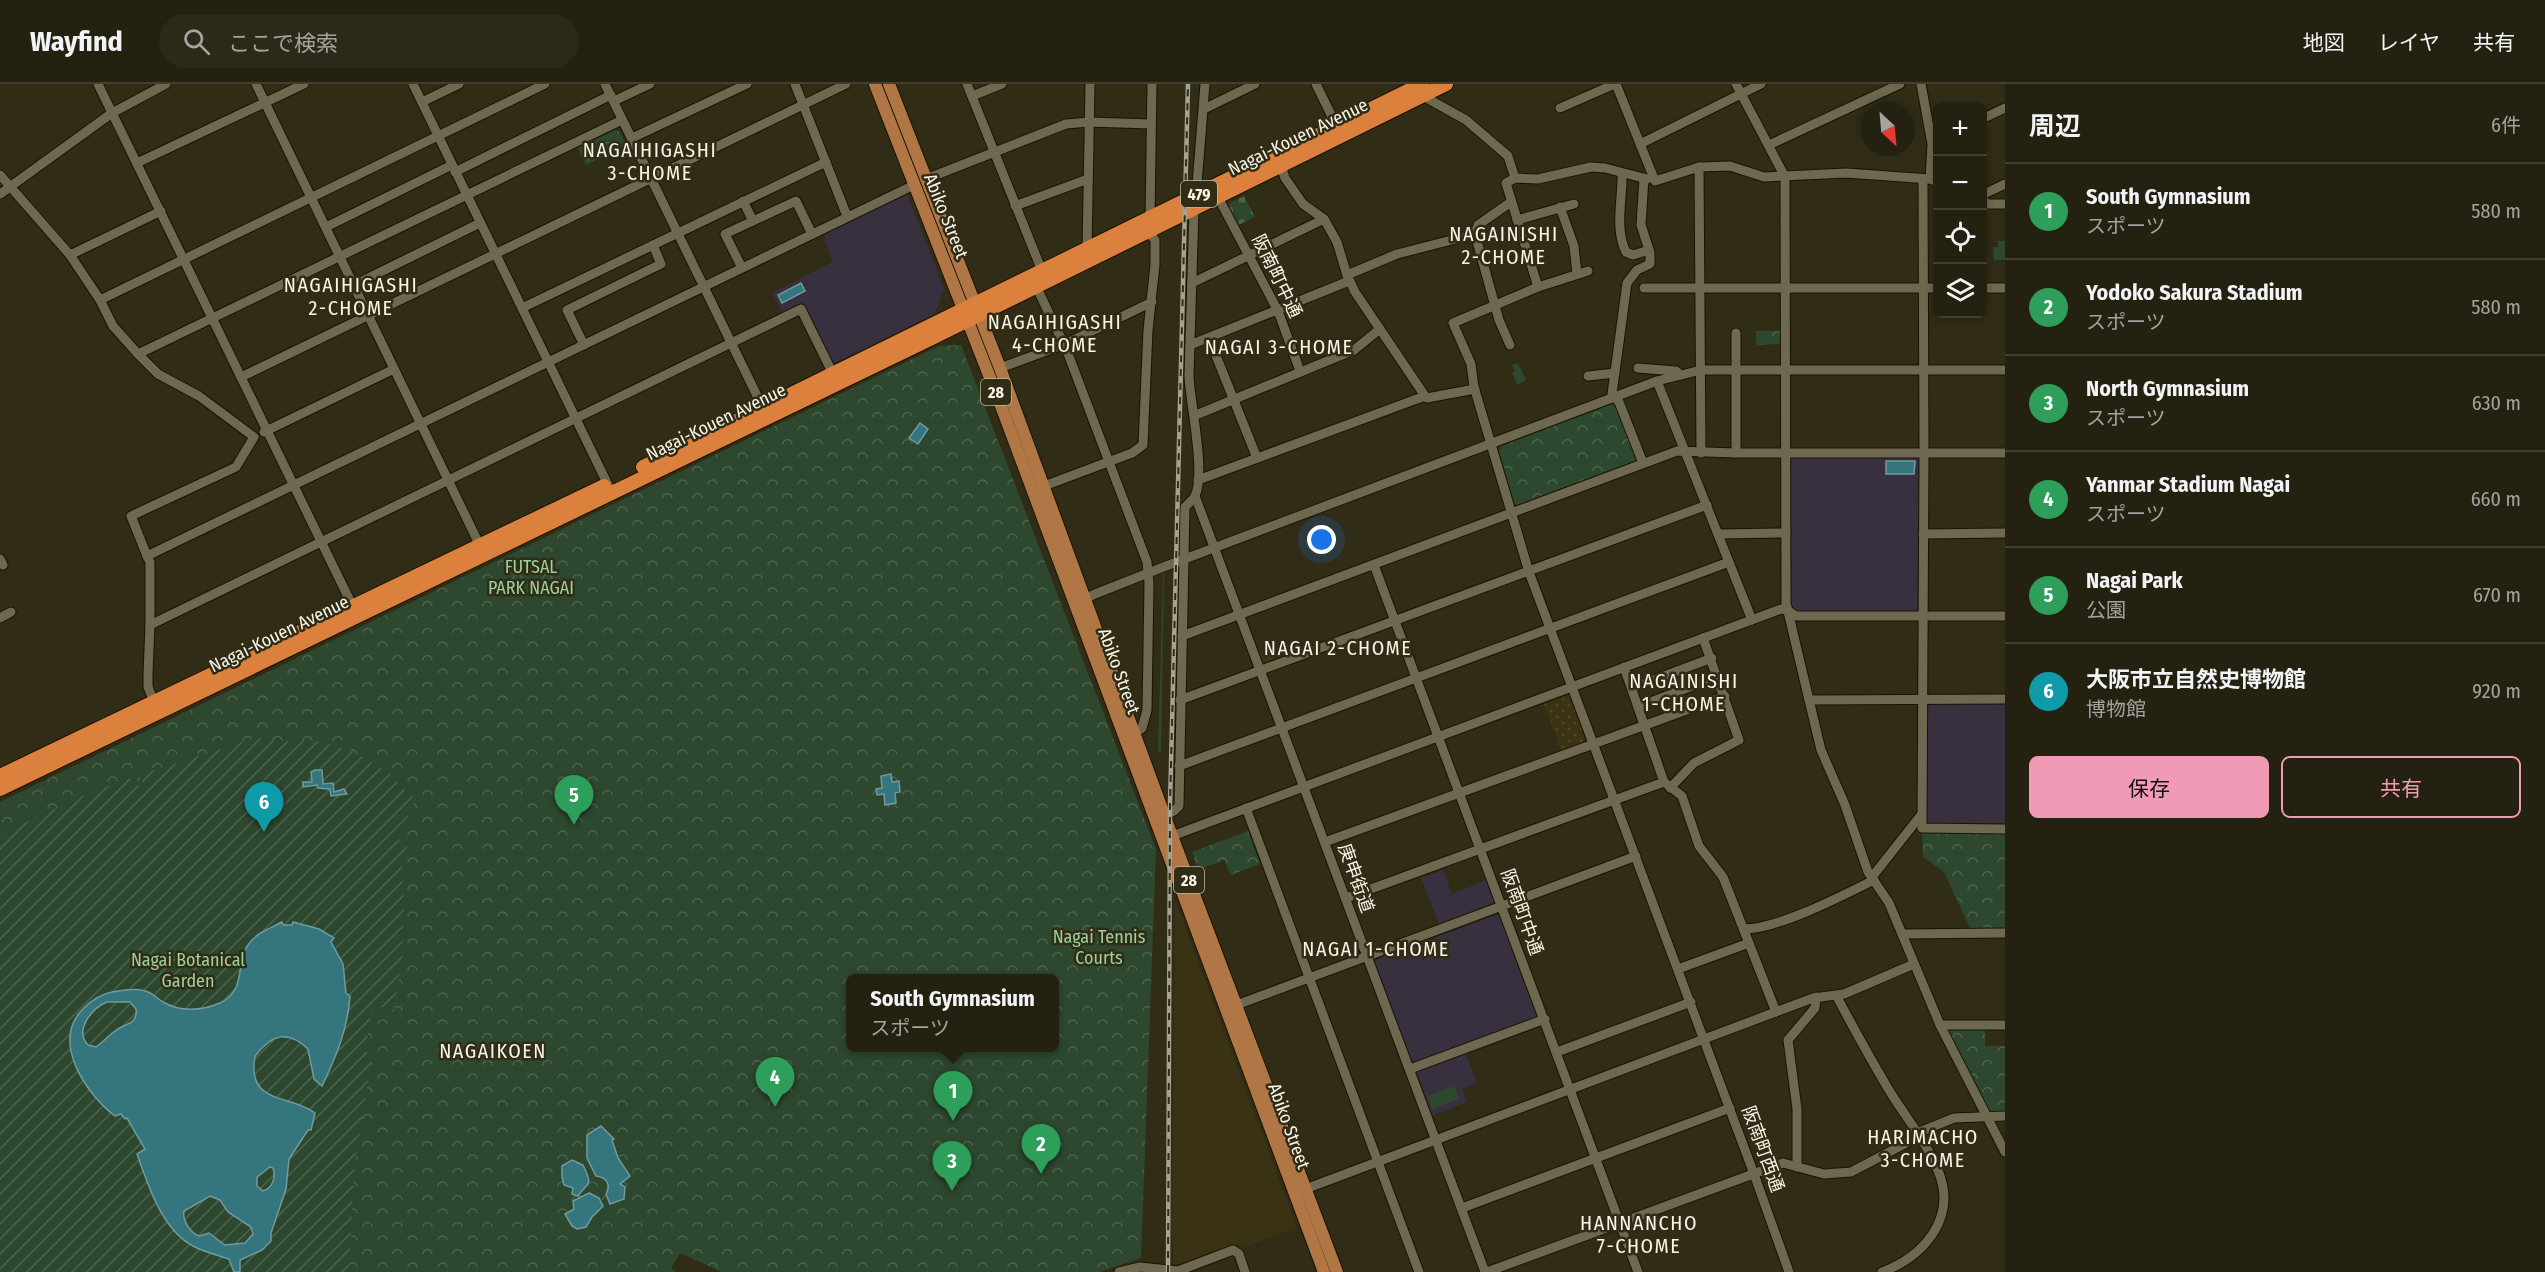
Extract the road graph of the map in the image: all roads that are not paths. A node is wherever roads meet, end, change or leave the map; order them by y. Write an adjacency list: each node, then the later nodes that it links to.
1 (98, 84): 38 (street)
2 (166, 84): 38 (street)
3 (256, 84): 33 (street)
4 (304, 84): 33 (street)
5 (413, 84): 32 (street)
6 (459, 84): 32 (street)
7 (545, 84): 45 (street)
8 (605, 84): 31 (street)
9 (650, 84): 31 (street)
10 (747, 84): 46 (street)
11 (795, 84): 34 (street)
12 (846, 84): 34 (street)
13 (875, 84): 65 (main road, Abiko Street / 28)
14 (889, 84): 65 (main road, Abiko Street / 28)
15 (967, 84): 30 (street)
16 (1002, 84): 30 (street)
17 (1090, 84): 41 (street)
18 (1152, 84): 42 (street)
19 (1205, 84): 37 (street)
20 (1255, 84): 37 (street)
21 (1316, 84): 43 (street)
22 (1446, 84): 28 (highway, Nagai-Kouen Avenue / 479)
23 (1616, 84): 35 (street); 47 (street)
24 (1736, 84): 29 (street)
25 (1761, 84): 29 (street)
26 (1900, 84): 48 (street)
27 (1921, 84): 44 (street)
28 (1416, 88): 43 (highway, Nagai-Kouen Avenue / 479); 59 (street)
29 (1741, 94): 47 (street); 48 (street)
30 (972, 96): 49 (street)
31 (612, 98): 40 (street); 55 (street)
32 (422, 102): 45 (street)
33 (265, 103): 52 (street); 73 (street)
34 (803, 105): 51 (street); 61 (street)
35 (1560, 108)
36 (2005, 108): 39 (street)
37 (1204, 109): 68 (street)
38 (112, 113): 52 (street); 67 (street)
39 (1987, 117)
40 (622, 120): 46 (street); 71 (street)
41 (1089, 122): 42 (street); 49 (street); 62 (street)
42 (1151, 124): 88 (street)
43 (1339, 132): 53 (highway, Nagai-Kouen Avenue / 479); 68 (highway, Nagai-Kouen Avenue / 479)
44 (1933, 134)
45 (438, 136): 55 (street); 73 (street)
46 (632, 138): 61 (street)
47 (1640, 144): 64 (street)
48 (1769, 145): 58 (street)
49 (995, 152): 65 (street); 79 (street)
50 (1933, 156): 63 (street)
51 (826, 162): 74 (street); 83 (street)
52 (137, 163): 82 (street)
53 (1281, 166): 72 (highway, Nagai-Kouen Avenue / 479); 84 (street)
54 (1699, 168): 58 (street); 64 (street); 112 (street)
55 (453, 169): 71 (street); 89 (street)
56 (1622, 173): 59 (street); 60 (street); 95 (street)
57 (0, 175): 67 (street)
58 (1785, 177): 63 (street); 113 (street)
59 (1515, 178): 75 (street)
60 (1644, 178): 64 (street); 95 (street)
61 (651, 179): 90 (street); 97 (street)
62 (1088, 179): 79 (street); 94 (street)
63 (1930, 180): 114 (street)
64 (1655, 181)
65 (920, 182): 83 (street); 123 (main road, Abiko Street / 28)
66 (2005, 184): 69 (street)
67 (9, 187): 70 (street); 96 (street)
68 (1201, 193): 88 (highway, Nagai-Kouen Avenue / 479)
69 (1987, 193)
70 (0, 194)
71 (466, 196): 87 (street); 98 (street)
72 (1218, 197): 81 (highway, Nagai-Kouen Avenue / 479); 99 (street, 阪南町中通)
73 (311, 198): 89 (street); 100 (street)
74 (743, 201): 86 (street); 90 (street)
75 (1511, 202): 85 (street); 92 (street)
76 (1987, 203): 78 (street)
77 (1574, 204): 80 (street)
78 (2005, 204)
79 (1015, 206): 102 (street)
80 (1560, 207): 85 (street); 104 (street)
81 (1194, 208): 88 (highway, Nagai-Kouen Avenue / 479); 106 (street)
82 (161, 211): 96 (street); 100 (street)
83 (847, 216): 91 (street)
84 (1324, 219): 99 (street); 105 (street)
85 (1517, 220): 110 (street)
86 (753, 221): 91 (street); 101 (street)
87 (480, 223): 97 (street); 107 (street)
88 (1149, 225): 94 (highway, Nagai-Kouen Avenue / 479); 109 (highway, Nagai-Kouen Avenue / 479); 119 (street)
89 (326, 226): 98 (street)
90 (678, 233): 93 (street); 108 (street)
91 (812, 234): 101 (street)
92 (1475, 234): 105 (street); 120 (street)
93 (653, 245): 121 (street); 131 (street)
94 (1087, 250): 102 (highway, Nagai-Kouen Avenue / 479)
95 (1649, 250): 145 (street)
96 (70, 255): 118 (street)
97 (495, 255): 121 (street); 124 (street)
98 (340, 256): 107 (street); 125 (street)
99 (1249, 256): 106 (street); 122 (street, 阪南町中通)
100 (184, 259): 118 (street); 125 (street)
101 (742, 268): 108 (street)
102 (1042, 271): 123 (highway, Nagai-Kouen Avenue / 479)
103 (1588, 271): 104 (street)
104 (1577, 274): 110 (street)
105 (1348, 278): 122 (street); 126 (street)
106 (1192, 283): 132 (street)
107 (354, 285): 124 (street)
108 (703, 285): 129 (street); 131 (street)
109 (1036, 286): 123 (highway, Nagai-Kouen Avenue / 479); 130 (street)
110 (1538, 287): 120 (street)
111 (1644, 288): 112 (street)
112 (1700, 288): 113 (street); 139 (street)
113 (1785, 288): 114 (street); 141 (street)
114 (1923, 288): 115 (street); 142 (street)
115 (1933, 288)
116 (1987, 288): 117 (street)
117 (2005, 288)
118 (100, 300): 134 (street)
119 (1152, 302): 130 (street); 169 (street)
120 (1495, 305): 133 (street); 151 (street, 阪南町西通)
121 (522, 308): 135 (street)
122 (1278, 311): 128 (street); 144 (street, 阪南町中通)
123 (971, 312): 136 (main road, Abiko Street / 28); 146 (highway, Nagai-Kouen Avenue / 479); 175 (highway, Nagai-Kouen Avenue / 479); 196 (main road, Abiko Street / 28)
124 (369, 315): 138 (street); 149 (street)
125 (213, 318): 134 (street); 149 (street)
126 (1380, 329): 144 (street); 152 (street)
127 (1736, 333): 140 (street)
128 (1209, 338): 132 (street); 154 (street)
129 (731, 343): 146 (street); 155 (street); 157 (street)
130 (1065, 344): 136 (street); 169 (street)
131 (584, 345): 135 (street)
132 (1190, 345): 156 (street)
133 (1510, 345)
134 (138, 354): 160 (street)
135 (548, 363): 157 (street); 158 (street)
136 (1000, 368): 174 (main road, Abiko Street / 28)
137 (1638, 368): 147 (street)
138 (394, 369): 158 (street); 159 (street)
139 (1701, 370): 140 (street); 147 (street); 163 (street)
140 (1736, 370): 141 (street); 164 (street)
141 (1786, 370): 142 (street); 165 (street)
142 (1924, 370): 143 (street); 166 (street)
143 (2005, 370)
144 (1300, 371): 154 (street)
145 (1615, 373): 148 (street); 153 (street)
146 (833, 374): 155 (highway, Nagai-Kouen Avenue / 479)
147 (1681, 375): 150 (street)
148 (1588, 376)
149 (241, 377): 159 (street)
150 (1657, 381): 153 (street); 162 (street)
151 (1475, 391): 152 (street); 161 (street, 阪南町西通)
152 (1425, 396): 168 (street)
153 (1616, 396): 161 (street); 170 (street)
154 (1235, 400): 156 (street); 168 (street)
155 (763, 408): 175 (highway, Nagai-Kouen Avenue / 479)
156 (1196, 415): 172 (street)
157 (575, 419): 171 (street); 175 (street)
158 (420, 424): 171 (street); 173 (street)
159 (267, 431): 160 (street); 173 (street)
160 (254, 437): 186 (street)
161 (1492, 444): 178 (street, 阪南町西通); 184 (street)
162 (1685, 450): 163 (street); 170 (street); 177 (street)
163 (1701, 453): 164 (street)
164 (1736, 453): 165 (street)
165 (1786, 453): 166 (street); 179 (street)
166 (1924, 453): 167 (street); 182 (street)
167 (2005, 453)
168 (1257, 458): 172 (street)
169 (1109, 462): 174 (street); 191 (street)
170 (1643, 463): 178 (street)
171 (447, 480): 183 (street); 185 (street)
172 (1198, 480): 176 (street)
173 (294, 484): 183 (street); 186 (street)
174 (1044, 486): 192 (main road, Abiko Street / 28)
175 (610, 488): 185 (highway, Nagai-Kouen Avenue / 479)
176 (1195, 496): 184 (street, 庚申街道); 187 (street)
177 (1707, 505): 181 (street); 190 (street)
178 (1512, 512): 189 (street); 190 (street, 阪南町西通)
179 (1786, 532): 181 (street); 193 (street)
180 (2005, 533): 182 (street)
181 (1719, 534): 188 (street)
182 (1923, 534): 199 (street)
183 (321, 542): 195 (street); 203 (street)
184 (1214, 549): 187 (street); 197 (street, 庚申街道)
185 (482, 550): 195 (highway, Nagai-Kouen Avenue / 479)
186 (147, 556): 203 (street)
187 (1185, 560): 191 (street); 205 (street)
188 (1729, 562): 201 (street); 204 (street)
189 (1374, 565): 197 (street); 202 (street, 阪南町中通)
190 (1529, 572): 202 (street); 204 (street, 阪南町西通)
191 (1148, 573): 192 (street); 223 (street)
192 (1085, 598): 196 (street); 223 (main road, Abiko Street / 28)
193 (1787, 610): 199 (street); 201 (street); 218 (street)
194 (11, 612): 200 (street)
195 (355, 612): 219 (highway, Nagai-Kouen Avenue / 479)
196 (1079, 615): 255 (main road, Abiko Street / 28)
197 (1239, 616): 205 (street); 209 (street, 庚申街道)
198 (2005, 616): 199 (street)
199 (1923, 617): 215 (street)
200 (0, 618)
201 (1752, 620): 206 (street)
202 (1395, 622): 209 (street); 211 (street, 阪南町中通)
203 (150, 625): 219 (street)
204 (1551, 629): 211 (street); 212 (street, 阪南町西通)
205 (1182, 636): 217 (street)
206 (1703, 638): 207 (street); 208 (street)
207 (1712, 658): 210 (street); 213 (street)
208 (1624, 667): 212 (street); 213 (street)
209 (1261, 672): 217 (street); 222 (street, 庚申街道)
210 (1718, 676): 214 (street); 220 (street)
211 (1417, 678): 222 (street); 224 (street, 阪南町中通)
212 (1572, 687): 224 (street); 225 (street, 阪南町西通)
213 (1632, 688): 220 (street)
214 (1725, 696): 221 (street); 228 (street)
215 (1922, 699): 216 (street); 218 (street); 235 (street)
216 (2005, 699)
217 (1180, 700): 226 (street)
218 (1809, 700): 241 (street)
219 (156, 707): 227 (highway, Nagai-Kouen Avenue / 479); 230 (highway, Nagai-Kouen Avenue / 479)
220 (1638, 707): 221 (street)
221 (1644, 725): 225 (street); 228 (street)
222 (1282, 729): 226 (street); 229 (street, 庚申街道)
223 (1135, 733): 234 (main road, Abiko Street / 28)
224 (1438, 736): 229 (street); 231 (street, 阪南町中通)
225 (1594, 744): 231 (street); 232 (street, 阪南町西通)
226 (1179, 766): 234 (street)
227 (0, 776)
228 (1667, 785): 232 (street); 244 (street)
229 (1304, 787): 233 (street); 238 (street, 庚申街道)
230 (0, 789)
231 (1460, 794): 238 (street); 239 (street, 阪南町中通)
232 (1615, 800): 239 (street); 240 (street, 阪南町西通)
233 (1246, 808): 237 (street); 251 (street)
234 (1164, 815): 237 (main road, Abiko Street / 28)
235 (1922, 815): 236 (street); 241 (street)
236 (2005, 829)
237 (1172, 836): 255 (main road, Abiko Street / 28)
238 (1325, 842): 242 (street, 庚申街道)
239 (1481, 849): 242 (street); 243 (street, 阪南町中通)
240 (1636, 856): 243 (street); 250 (street, 阪南町西通)
241 (1873, 879): 244 (street); 246 (street)
242 (1346, 898): 248 (street, 庚申街道)
243 (1503, 906): 248 (street); 257 (street, 阪南町中通)
244 (1744, 929): 247 (street)
245 (2005, 933): 246 (street)
246 (1902, 934): 249 (street)
247 (1749, 943): 250 (street); 256 (street)
248 (1367, 956): 251 (street); 262 (street, 庚申街道)
249 (1914, 964): 252 (street); 258 (street)
250 (1678, 969): 254 (street, 阪南町西通)
251 (1309, 977): 255 (street); 271 (street)
252 (1836, 995): 253 (street); 267 (street)
253 (1816, 997): 256 (street); 272 (street)
254 (1691, 1002): 260 (street, 阪南町西通); 261 (street)
255 (1231, 1007): 274 (main road, Abiko Street / 28)
256 (1776, 1012): 260 (street)
257 (1545, 1019): 261 (street, 阪南町中通); 262 (street)
258 (1940, 1025): 259 (street); 266 (street)
259 (2005, 1025)
260 (1704, 1039): 263 (street); 264 (street, 阪南町西通)
261 (1557, 1052): 263 (street, 阪南町中通)
262 (1410, 1069): 268 (street, 庚申街道)
263 (1570, 1089): 268 (street); 270 (street, 阪南町中通)
264 (1730, 1108): 270 (street); 273 (street, 阪南町西通)
265 (2005, 1116): 266 (street)
266 (1985, 1117): 267 (street); 269 (street)
267 (1918, 1133): 272 (street); 286 (street)
268 (1436, 1139): 271 (street); 275 (street, 庚申街道)
269 (2005, 1152)
270 (1597, 1158): 275 (street); 276 (street, 阪南町中通)
271 (1378, 1161): 274 (street); 282 (street)
272 (1797, 1167): 273 (street)
273 (1755, 1174): 276 (street); 285 (street, 阪南町西通)
274 (1300, 1191): 280 (main road, Abiko Street / 28); 281 (main road, Abiko Street / 28)
275 (1462, 1208): 283 (street, 庚申街道)
276 (1620, 1223): 283 (street); 284 (street, 阪南町中通)
277 (1178, 1271): 278 (street); 279 (street)
278 (1122, 1272)
279 (1245, 1272)
280 (1324, 1272)
281 (1337, 1272)
282 (1419, 1272)
283 (1486, 1272)
284 (1638, 1272)
285 (1789, 1272)
286 (1882, 1272)

